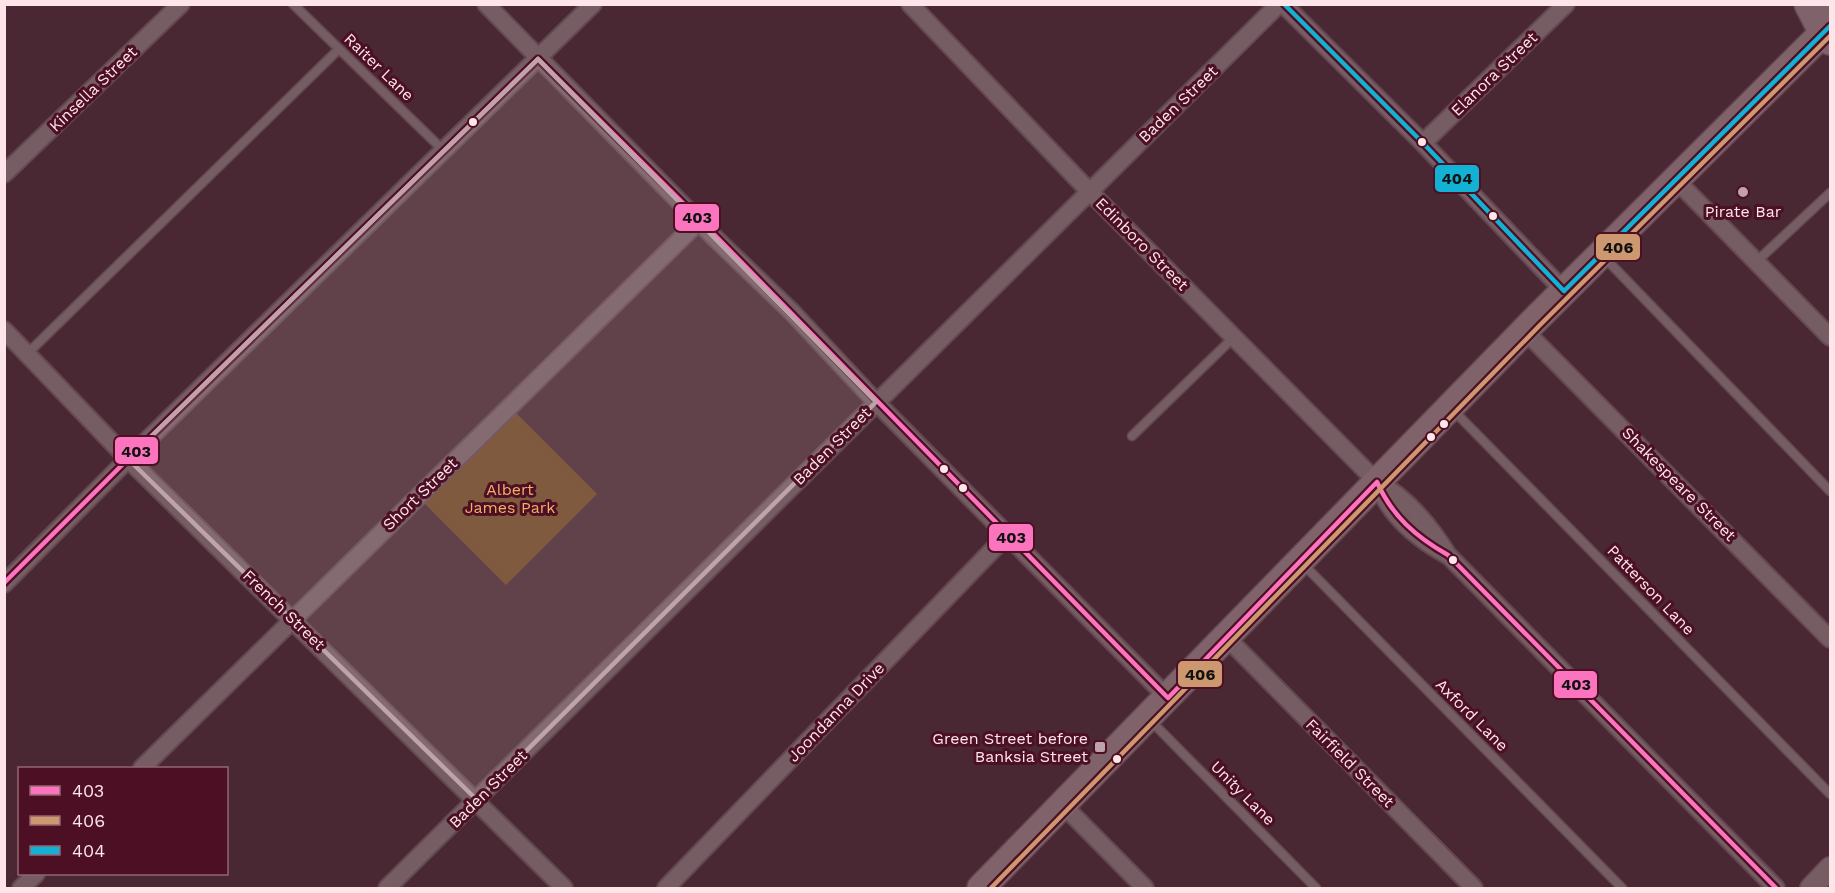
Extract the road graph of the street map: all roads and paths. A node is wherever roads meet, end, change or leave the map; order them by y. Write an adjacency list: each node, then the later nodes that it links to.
1 (181, 4): 14 (street, Kinsella Street)
2 (293, 4): 10 (lane, Raiter Lane)
3 (486, 4): 11 (street)
4 (593, 4): 11 (street)
5 (910, 4): 16 (street, Edinboro Street)
6 (1281, 4): 12 (street); 16 (street, Baden Street)
7 (1566, 4): 12 (street, Elanora Street)
8 (1808, 4): 9 (main road)
9 (1828, 33): 15 (main road)
10 (339, 49): 13 (lane, Raiter Lane); 26 (lane)
11 (538, 59): 13 (street); 18 (street)
12 (1423, 143): 21 (street)
13 (444, 151): 30 (street)
14 (4, 174)
15 (1675, 179): 19 (main road); 20 (street)
16 (1089, 191): 24 (street, Edinboro Street); 27 (street, Baden Street)
17 (1830, 193): 20 (lane)
18 (699, 221): 27 (street); 36 (street, Short Street)
19 (1601, 253): 21 (main road); 32 (lane)
20 (1756, 262): 25 (street)
21 (1564, 291): 23 (main road)
22 (4, 330): 26 (street, French Street)
23 (1525, 331): 28 (main road); 38 (street, Shakespeare Street)
24 (1234, 337): 29 (lane); 31 (street, Edinboro Street)
25 (1830, 337)
26 (28, 353): 30 (street, French Street)
27 (876, 402): 33 (street); 43 (street, Baden Street)
28 (1451, 407): 31 (main road); 42 (lane, Patterson Lane)
29 (1132, 436)
30 (128, 459): 35 (street); 36 (street, French Street)
31 (1377, 482): 34 (main road); 56 (street, Edinboro Street)
32 (1830, 491)
33 (1006, 535): 39 (street); 50 (street, Joondanna Drive)
34 (1301, 562): 37 (main road); 55 (lane, Axford Lane)
35 (4, 584)
36 (292, 618): 41 (street, Short Street); 43 (street, French Street)
37 (1227, 638): 39 (main road); 54 (street, Fairfield Street)
38 (1830, 639)
39 (1168, 698): 40 (main road)
40 (1148, 718): 44 (main road); 53 (lane, Unity Lane)
41 (143, 767)
42 (1830, 794)
43 (477, 800): 48 (street, Baden Street); 49 (street, French Street)
44 (1063, 805): 51 (main road); 52 (street)
45 (1830, 868): 57 (street)
46 (34, 875): 47 (street)
47 (21, 888)
48 (387, 888)
49 (564, 888)
50 (666, 888)
51 (982, 888)
52 (1145, 888)
53 (1316, 888)
54 (1474, 888)
55 (1622, 888)
56 (1776, 888)
57 (1810, 888)

